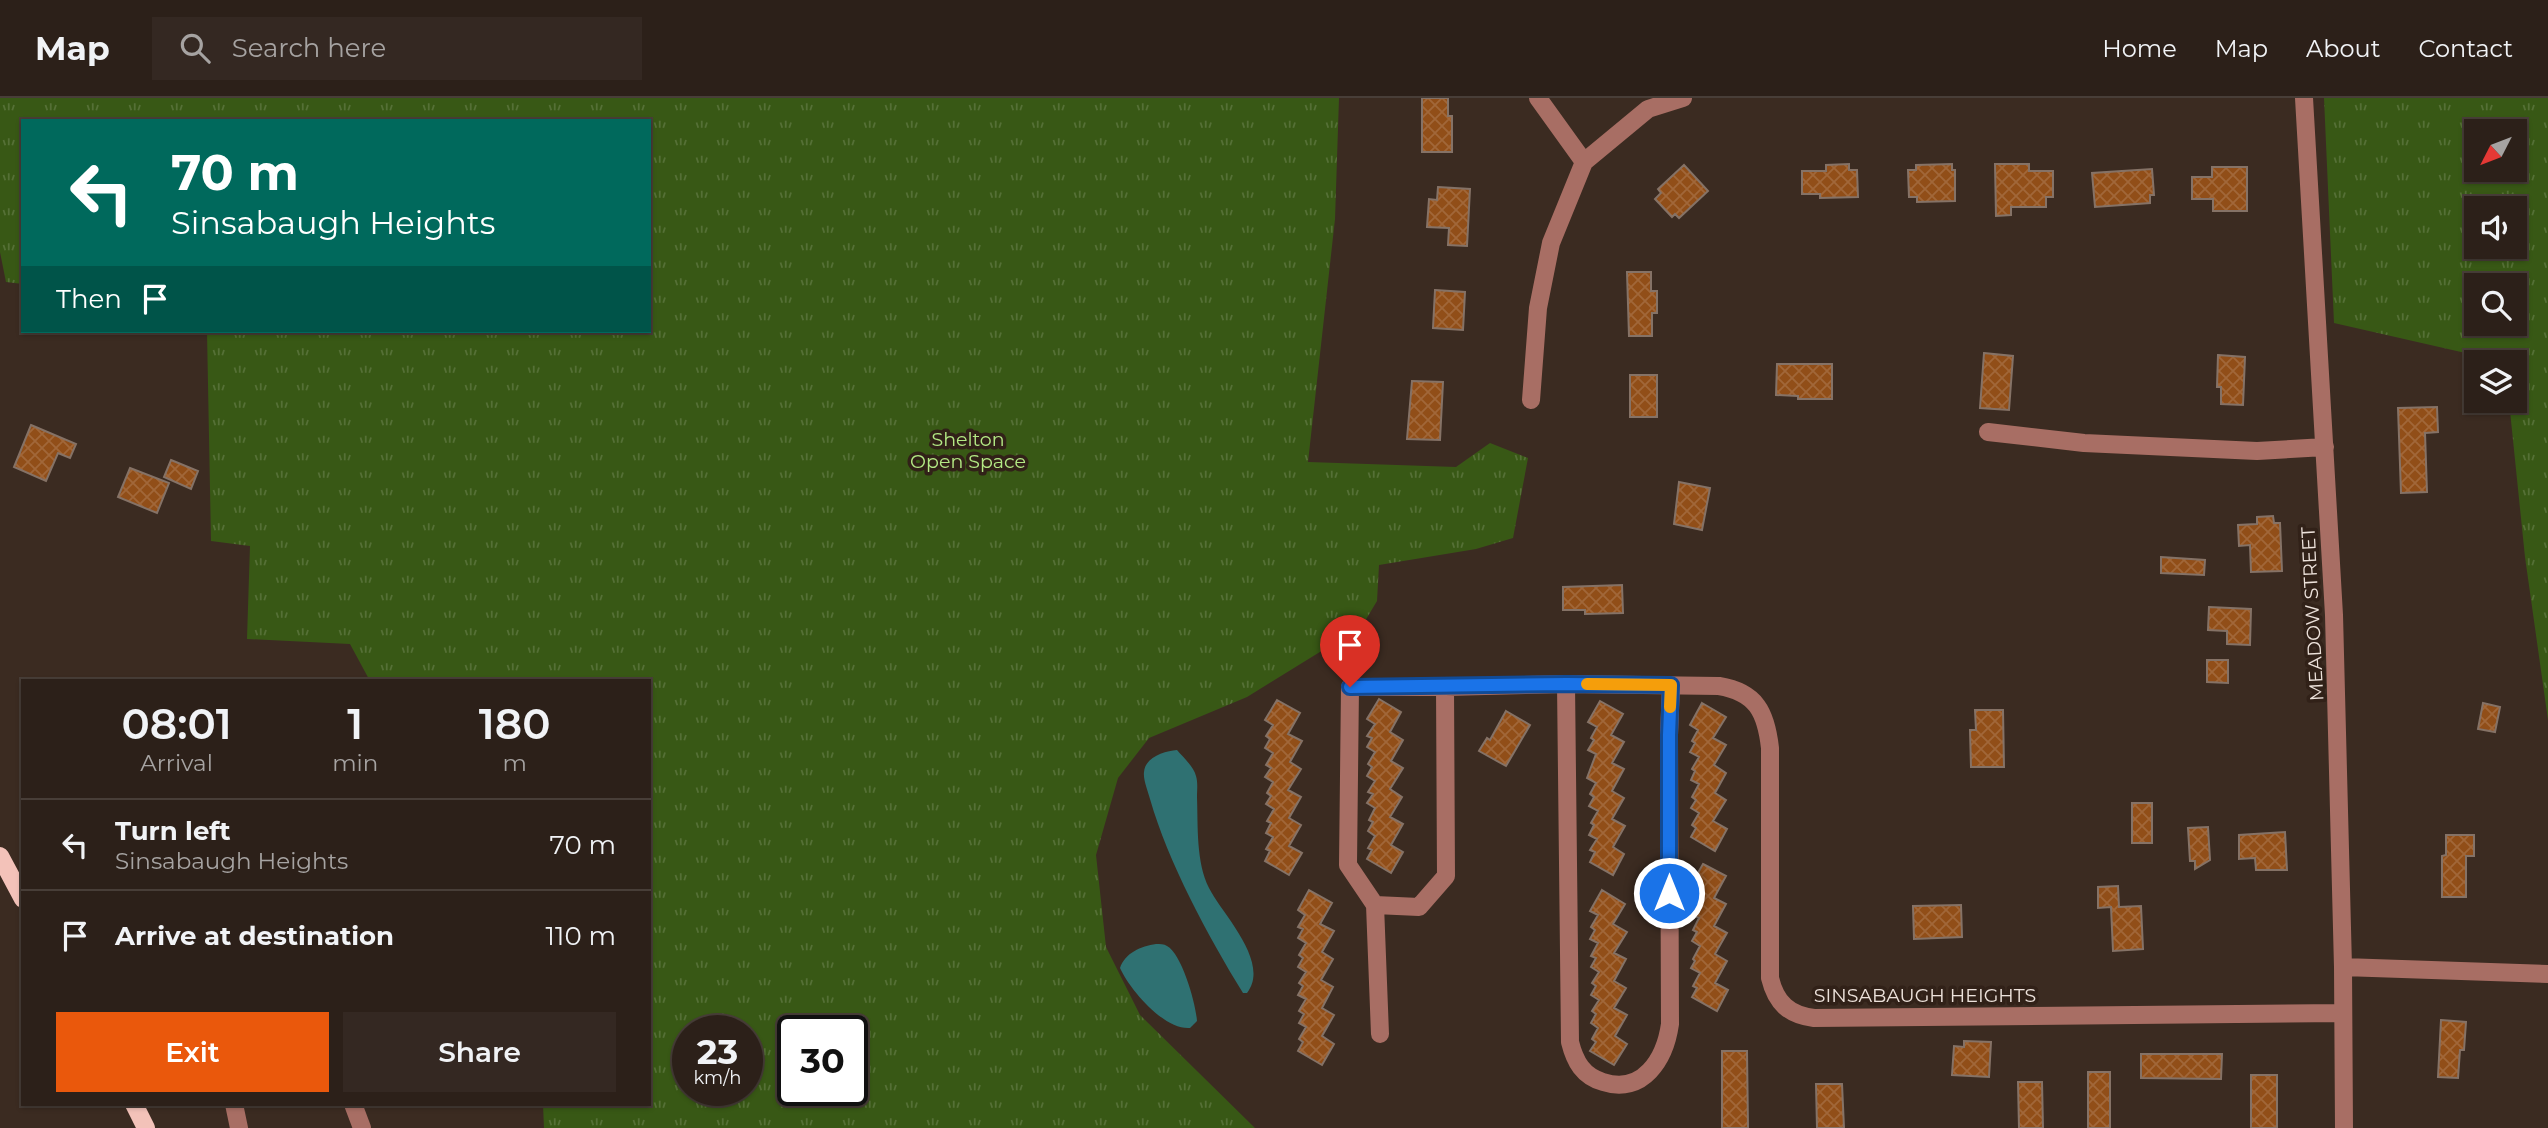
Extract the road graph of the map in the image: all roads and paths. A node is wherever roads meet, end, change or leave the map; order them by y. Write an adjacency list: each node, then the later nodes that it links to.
1 (1538, 98): 4 (street)
2 (1684, 98): 4 (street)
3 (2304, 98): 7 (street, MEADOW STREET)
4 (1584, 162): 5 (street)
5 (1531, 400)
6 (1988, 432): 7 (street)
7 (2325, 447): 14 (street, MEADOW STREET)
8 (1566, 684): 9 (street, SINSABAUGH HEIGHTS); 9 (street); 10 (street, SINSABAUGH HEIGHTS)
9 (1671, 685): 16 (street, SINSABAUGH HEIGHTS)
10 (1444, 687): 13 (street); 13 (street, SINSABAUGH HEIGHTS)
11 (0, 856): 12 (main road)
12 (21, 895)
13 (1375, 905): 17 (street)
14 (2343, 967): 15 (street); 16 (street, MEADOW STREET)
15 (2548, 974)
16 (2343, 1013): 24 (street, MEADOW STREET)
17 (1380, 1034)
18 (135, 1106): 21 (main road)
19 (234, 1106): 22 (street)
20 (354, 1106): 23 (street)
21 (146, 1128)
22 (239, 1128)
23 (362, 1128)
24 (2344, 1128)

